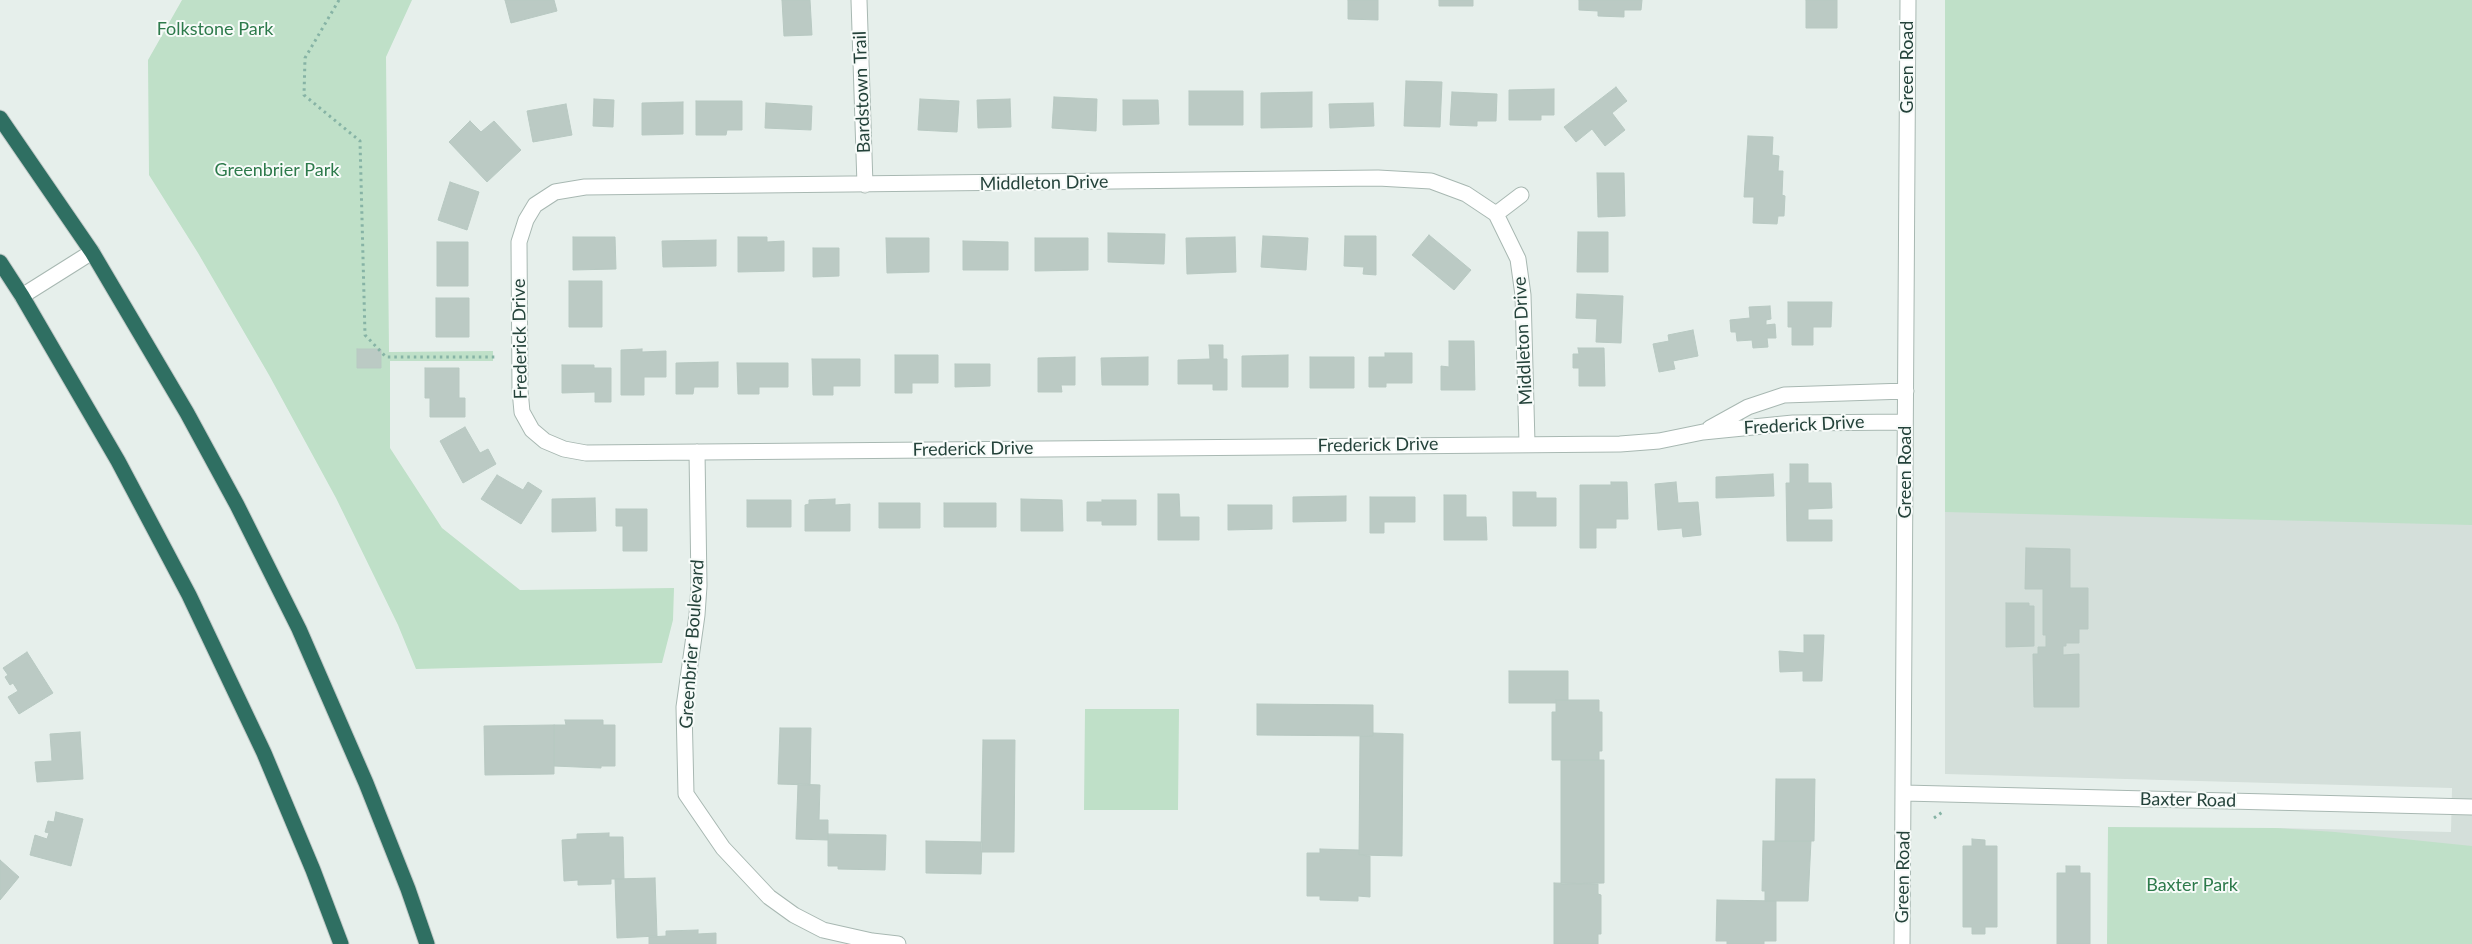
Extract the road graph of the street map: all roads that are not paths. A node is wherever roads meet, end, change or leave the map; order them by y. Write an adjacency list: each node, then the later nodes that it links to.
1 (859, 0): 4 (street, Bardstown Trail)
2 (1908, 0): 11 (street, Green Road)
3 (0, 118): 8 (highway)
4 (864, 185): 5 (street, Middleton Drive); 7 (street, Middleton Drive)
5 (585, 187): 15 (street, Frederick Drive)
6 (1521, 195): 7 (street)
7 (1496, 214): 14 (street, Middleton Drive)
8 (92, 252): 10 (street); 19 (highway)
9 (0, 262): 10 (highway)
10 (22, 296): 18 (highway)
11 (1906, 391): 12 (street, Green Road); 13 (street, Frederick Drive)
12 (1905, 422): 13 (street, Frederick Drive); 16 (street, Green Road)
13 (1703, 432): 14 (street, Frederick Drive)
14 (1527, 443): 15 (street, Frederick Drive)
15 (697, 452): 20 (street, Greenbrier Boulevard)
16 (1904, 793): 17 (street, Baxter Road); 21 (street, Green Road)
17 (2472, 807)
18 (340, 944)
19 (427, 944)
20 (898, 944)
21 (1902, 944)

